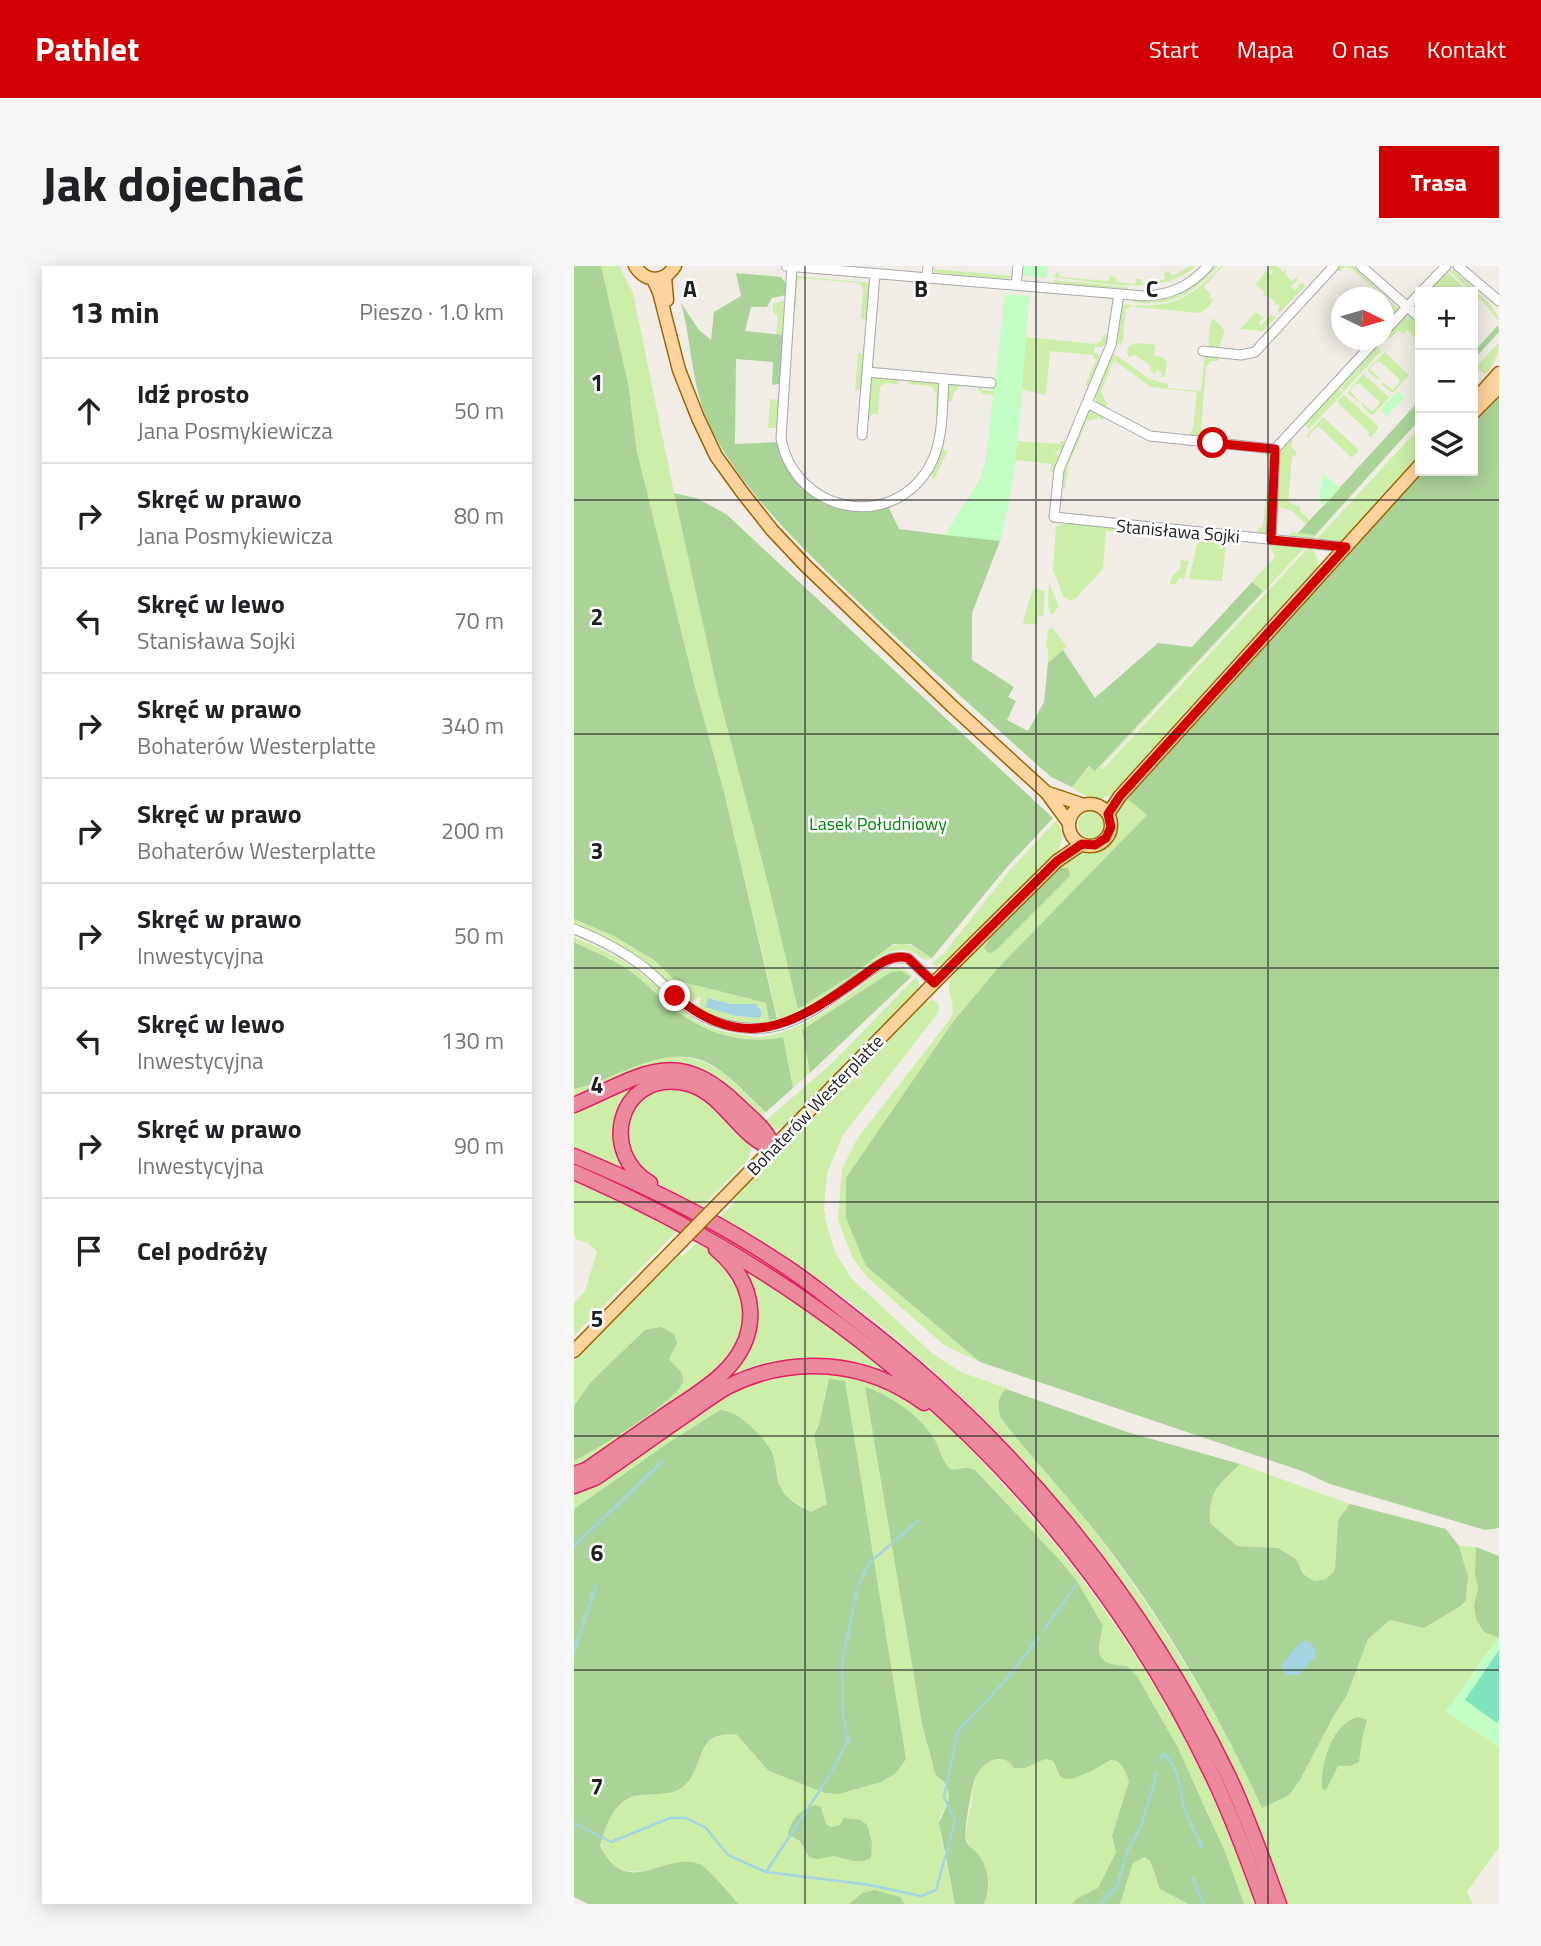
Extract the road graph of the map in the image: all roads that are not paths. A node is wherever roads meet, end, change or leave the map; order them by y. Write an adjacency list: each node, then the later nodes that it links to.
1 (635, 266): 13 (main road)
2 (675, 266): 13 (main road)
3 (786, 266): 11 (street)
4 (928, 266): 14 (street)
5 (1018, 266): 15 (street)
6 (1208, 266): 17 (street)
7 (1334, 266): 26 (street)
8 (1361, 266): 21 (street)
9 (1446, 266): 16 (street)
10 (1458, 266): 18 (street)
11 (792, 267): 12 (street); 29 (street)
12 (874, 274): 14 (street); 27 (street)
13 (659, 278): 40 (main road)
14 (927, 278): 15 (street)
15 (1017, 285): 17 (street)
16 (1425, 287)
17 (1119, 294): 33 (street)
18 (1489, 295): 20 (street); 22 (street)
19 (1415, 298): 21 (street)
20 (1499, 302)
21 (1407, 307): 23 (street); 24 (street)
22 (1499, 309)
23 (1415, 314)
24 (1394, 321)
25 (1367, 350): 36 (street)
26 (1203, 351)
27 (867, 372): 29 (street); 35 (street)
28 (1499, 373): 32 (main road)
29 (944, 379): 30 (street)
30 (992, 383)
31 (1499, 387): 34 (main road)
32 (1478, 396)
33 (1087, 403): 36 (street); 38 (street, Stanisława Sojki)
34 (1478, 408)
35 (862, 435)
36 (1275, 449): 38 (street)
37 (1415, 471): 39 (main road)
38 (1271, 540): 39 (street, Stanisława Sojki)
39 (1346, 547): 42 (main road)
40 (1047, 793): 41 (main road); 43 (main road)
41 (1084, 805): 42 (main road); 43 (main road)
42 (1105, 811): 44 (main road)
43 (1070, 828): 44 (main road); 45 (main road, Bohaterów Westerplatte)
44 (1082, 844): 45 (main road, Bohaterów Westerplatte)
45 (1057, 861): 47 (main road, Bohaterów Westerplatte)
46 (574, 929): 47 (street)
47 (934, 983): 49 (main road, Bohaterów Westerplatte)
48 (574, 1105): 49 (highway)
49 (773, 1148): 52 (highway); 54 (main road, Bohaterów Westerplatte, bridge)
50 (574, 1156): 52 (highway)
51 (574, 1172): 53 (highway)
52 (691, 1211): 59 (highway)
53 (673, 1217): 55 (highway); 56 (highway)
54 (574, 1351)
55 (976, 1441): 57 (highway); 58 (highway)
56 (574, 1474)
57 (574, 1486)
58 (1264, 1904)
59 (1279, 1904)

